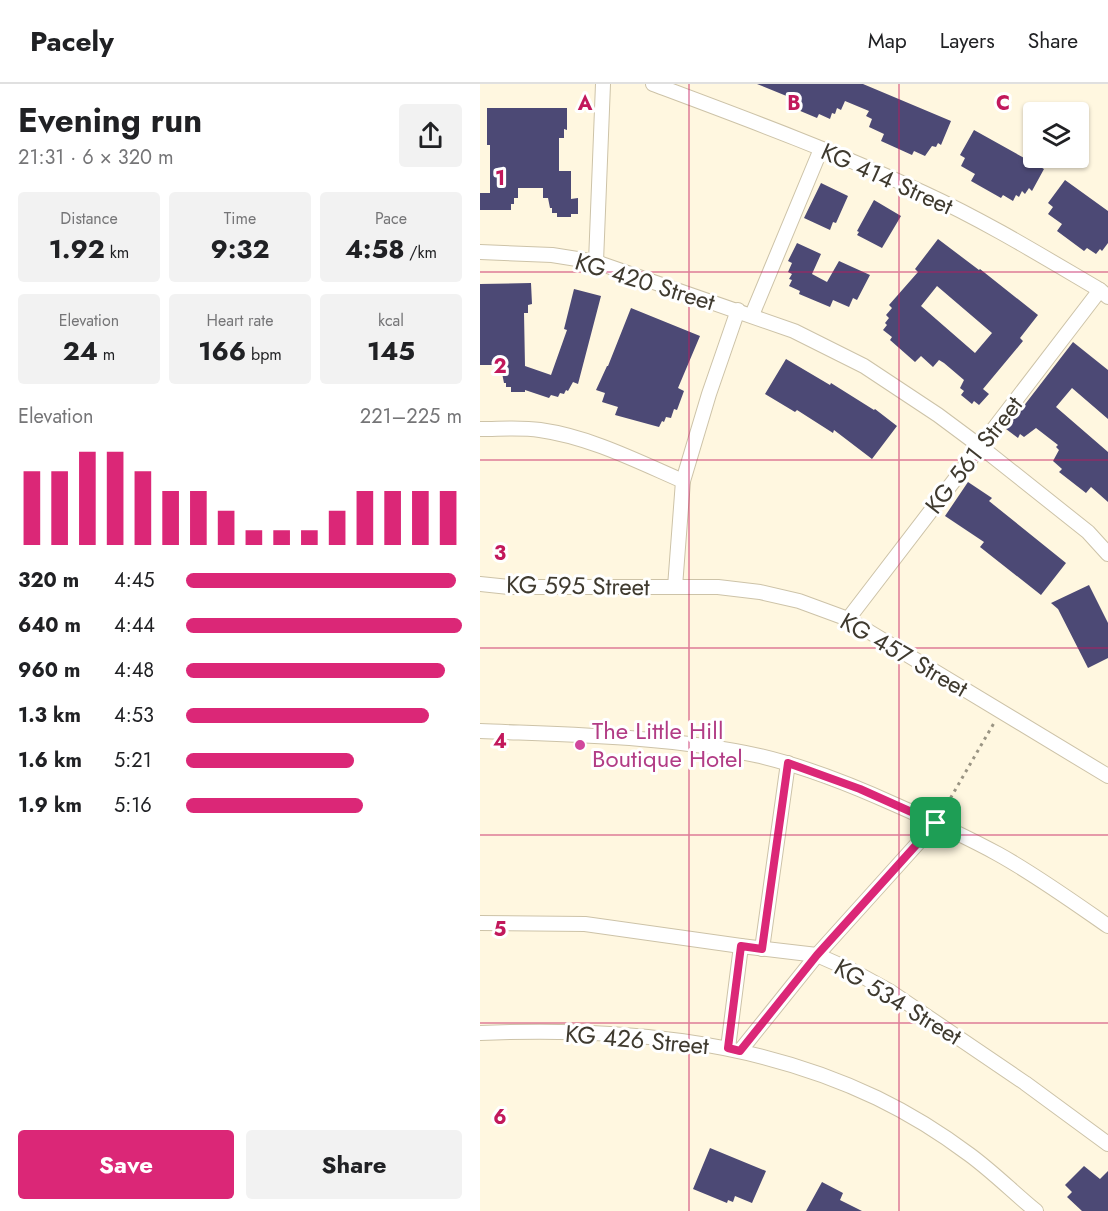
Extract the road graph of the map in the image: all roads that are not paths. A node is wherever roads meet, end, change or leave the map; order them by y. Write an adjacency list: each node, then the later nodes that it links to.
1 (603, 84): 5 (street)
2 (653, 84): 3 (street, KG 414 Street)
3 (820, 149): 6 (street, KG 414 Street); 7 (street)
4 (480, 252): 5 (street, KG 420 Street)
5 (596, 262): 7 (street, KG 420 Street)
6 (1104, 294): 9 (street, KG 561 Street)
7 (745, 313): 9 (street, KG 420 Street); 10 (street)
8 (480, 429): 10 (street)
9 (981, 447): 11 (street, KG 420 Street); 14 (street, KG 561 Street)
10 (683, 481): 13 (street)
11 (1108, 554)
12 (480, 584): 13 (street, KG 595 Street)
13 (675, 586): 14 (street, KG 457 Street)
14 (848, 619): 17 (street, KG 457 Street)
15 (480, 731): 16 (street)
16 (788, 763): 18 (street); 22 (street)
17 (1108, 776)
18 (936, 823): 20 (street); 23 (street)
19 (480, 923): 21 (street, KG 534 Street)
20 (1108, 926)
21 (741, 946): 22 (street, KG 534 Street); 25 (street)
22 (762, 949): 23 (street, KG 534 Street)
23 (817, 955): 25 (street); 26 (street, KG 534 Street)
24 (480, 1033): 25 (street, KG 426 Street)
25 (734, 1050): 27 (street, KG 426 Street)
26 (1108, 1144)
27 (1036, 1211)

